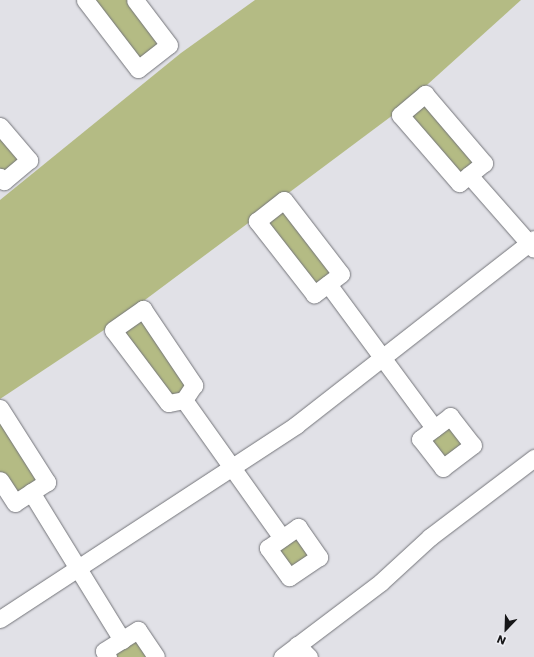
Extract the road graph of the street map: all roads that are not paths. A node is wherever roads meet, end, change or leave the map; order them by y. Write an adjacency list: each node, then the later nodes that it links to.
1 (85, 0): 2 (street)
2 (135, 0)
3 (0, 126): 5 (street)
4 (469, 175): 4 (street); 6 (street)
5 (0, 177)
6 (532, 244): 8 (street)
7 (328, 284): 7 (street); 8 (street)
8 (384, 360): 11 (street); 13 (street)
9 (184, 400): 9 (street); 13 (street)
10 (0, 408): 15 (street)
11 (434, 428)
12 (534, 458): 20 (street)
13 (233, 466): 16 (street); 17 (street)
14 (0, 480): 15 (street)
15 (31, 492): 17 (street)
16 (282, 538)
17 (77, 568): 18 (street); 19 (street)
18 (0, 618)
19 (122, 640): 21 (street); 22 (street)
20 (303, 651): 23 (street)
21 (108, 657)
22 (156, 657)
23 (282, 657)

